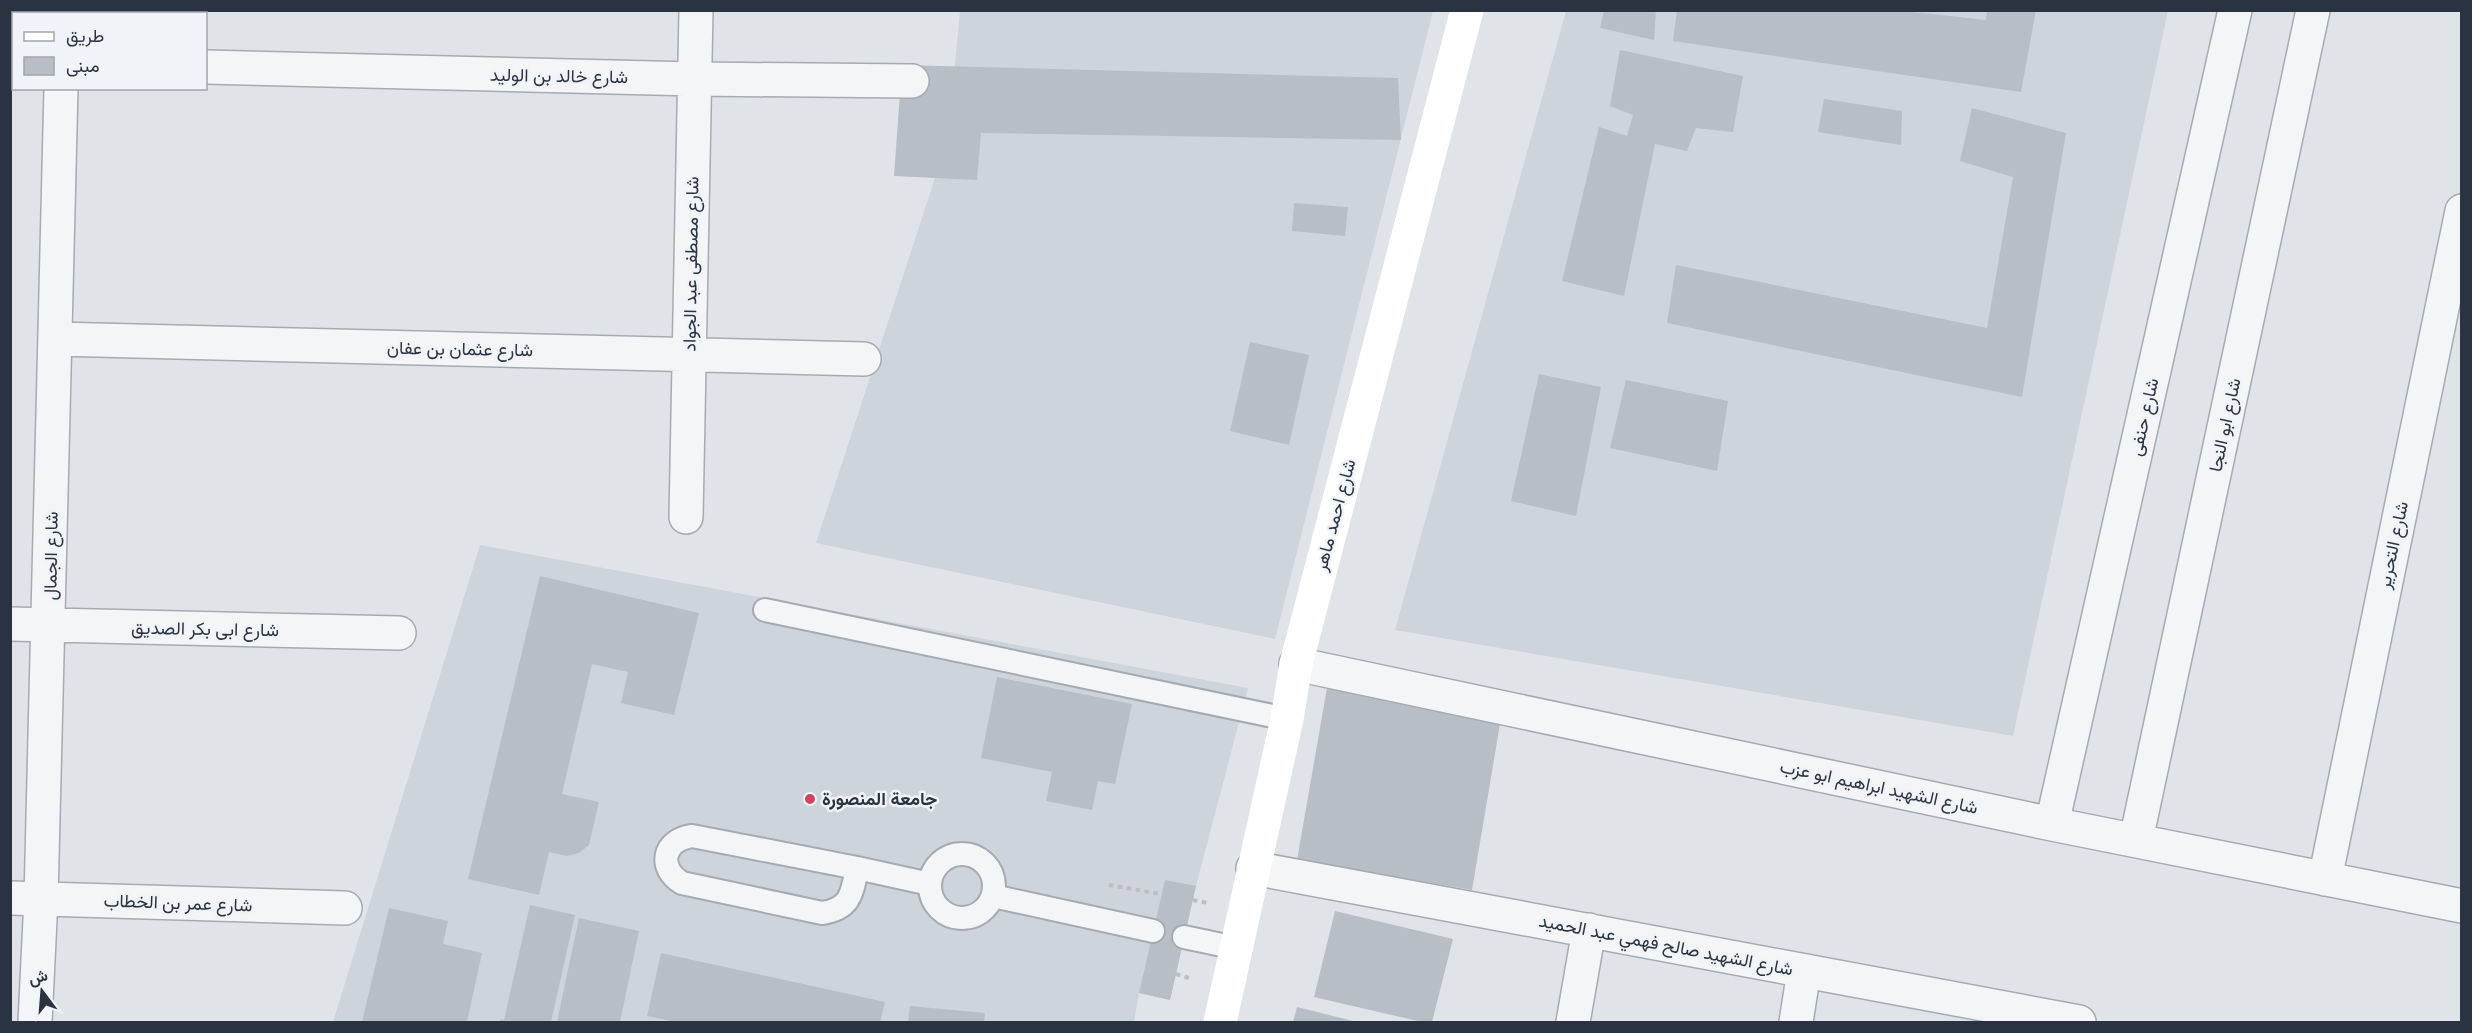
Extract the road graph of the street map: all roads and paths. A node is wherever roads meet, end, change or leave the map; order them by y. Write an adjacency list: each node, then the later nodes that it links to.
1 (696, 10): 6 (street, شارع مصطفى عبد الجواد)
2 (1467, 10): 18 (main road, شارع احمد ماهر)
3 (2235, 10): 20 (street, شارع حنفى)
4 (2313, 10): 21 (street, شارع ابو النجا)
5 (207, 67): 6 (street, شارع خالد بن الوليد)
6 (695, 79): 7 (street, شارع خالد بن الوليد); 11 (street, شارع مصطفى عبد الجواد)
7 (912, 81)
8 (61, 90): 10 (street, شارع الجمال)
9 (2462, 212): 24 (street, شارع التحرير)
10 (56, 339): 11 (street, شارع عثمان بن عفان); 16 (street, شارع الجمال)
11 (689, 355): 12 (street, شارع عثمان بن عفان); 13 (street, شارع مصطفى عبد الجواد)
12 (864, 359)
13 (686, 517)
14 (765, 610): 19 (lane)
15 (10, 624): 16 (street, شارع ابى بكر الصديق)
16 (49, 625): 17 (street, شارع ابى بكر الصديق); 27 (street, شارع الجمال)
17 (399, 633)
18 (1296, 664): 19 (main road, شارع احمد ماهر); 20 (street, شارع الشهيد ابراهيم ابو عزب)
19 (1287, 719): 23 (main road, شارع احمد ماهر)
20 (2052, 824): 21 (street, شارع الشهيد ابراهيم ابو عزب)
21 (2136, 840): 24 (street, شارع الشهيد ابراهيم ابو عزب)
22 (857, 868): 22 (lane); 25 (lane)
23 (1253, 868): 30 (street, شارع الشهيد صالح فهمي عبد الحميد); 33 (main road, شارع احمد ماهر)
24 (2325, 879): 28 (street, شارع الشهيد ابراهيم ابو عزب)
25 (930, 884): 26 (lane); 26 (lane)
26 (993, 896): 31 (lane)
27 (26, 898): 29 (street, شارع عمر بن الخطاب); 36 (street, شارع الجمال)
28 (2462, 906)
29 (345, 908)
30 (1589, 930): 34 (street, شارع الشهيد صالح فهمي عبد الحميد); 38 (street)
31 (1153, 931)
32 (1184, 937): 33 (lane)
33 (1236, 948): 37 (main road, شارع احمد ماهر)
34 (1804, 971): 35 (street, شارع الشهيد صالح فهمي عبد الحميد); 39 (street)
35 (1999, 1015): 40 (street, شارع الشهيد صالح فهمي عبد الحميد)
36 (35, 1023)
37 (1220, 1023)
38 (1573, 1023)
39 (1796, 1023)
40 (2079, 1023)

